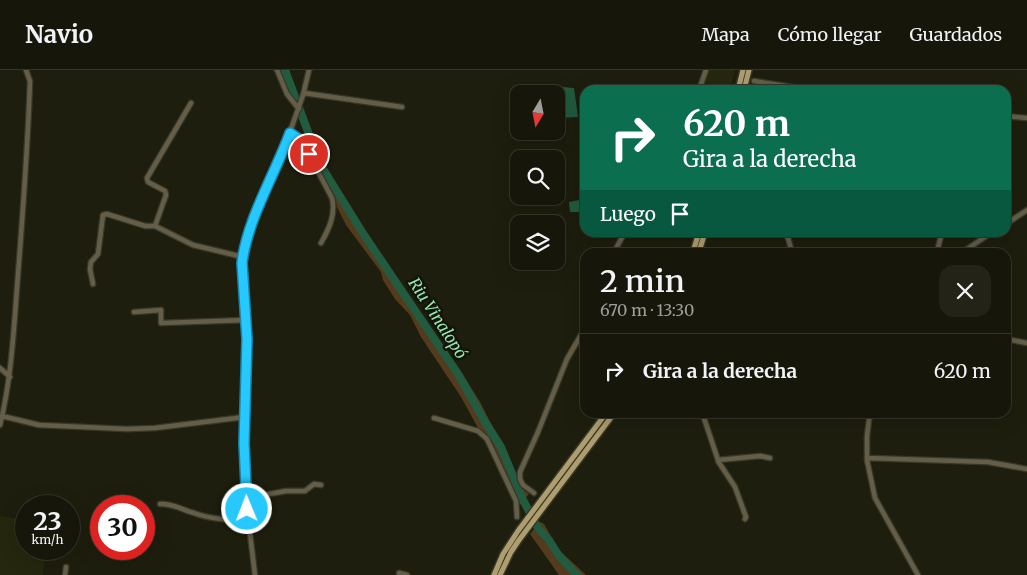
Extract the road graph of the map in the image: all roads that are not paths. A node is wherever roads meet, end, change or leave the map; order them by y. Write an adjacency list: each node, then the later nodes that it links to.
1 (26, 70): 8 (street)
2 (30, 70): 8 (street)
3 (277, 70): 17 (street)
4 (309, 70): 14 (street)
5 (704, 70): 10 (street)
6 (743, 70): 11 (main road)
7 (749, 70): 12 (main road)
8 (29, 77): 37 (street)
9 (754, 82): 13 (street)
10 (700, 85)
11 (739, 85)
12 (745, 85)
13 (775, 85)
14 (304, 94): 16 (street); 17 (street)
15 (191, 104): 23 (street)
16 (402, 107)
17 (298, 110): 20 (street)
18 (1011, 116): 19 (street)
19 (1027, 118)
20 (290, 133): 26 (street); 29 (street)
21 (1027, 210): 22 (street)
22 (1011, 221)
23 (155, 226): 29 (street); 30 (street)
24 (622, 237): 27 (street)
25 (985, 237): 28 (street)
26 (321, 243)
27 (616, 248)
28 (969, 248)
29 (243, 256): 32 (street)
30 (93, 284)
31 (134, 312): 32 (street)
32 (246, 320): 39 (street)
33 (580, 337): 51 (street)
34 (1011, 340): 35 (street)
35 (1027, 343)
36 (0, 368): 37 (street)
37 (10, 376): 38 (street)
38 (2, 416): 39 (street); 45 (street)
39 (245, 417): 52 (street)
40 (434, 418): 55 (street)
41 (603, 418): 53 (main road)
42 (610, 418): 53 (main road)
43 (704, 418): 48 (street)
44 (869, 418): 47 (street)
45 (0, 425)
46 (770, 458): 48 (street)
47 (867, 458): 49 (street); 65 (street)
48 (718, 460): 57 (street)
49 (1027, 469)
50 (322, 485): 52 (street)
51 (534, 493)
52 (246, 498): 56 (street)
53 (542, 503): 63 (main road); 64 (main road)
54 (160, 504): 56 (street)
55 (517, 517)
56 (248, 519): 61 (street)
57 (745, 519)
58 (66, 567): 60 (street)
59 (400, 573): 62 (street)
60 (65, 575)
61 (255, 575)
62 (407, 575)
63 (494, 575)
64 (500, 575)
65 (918, 575)

